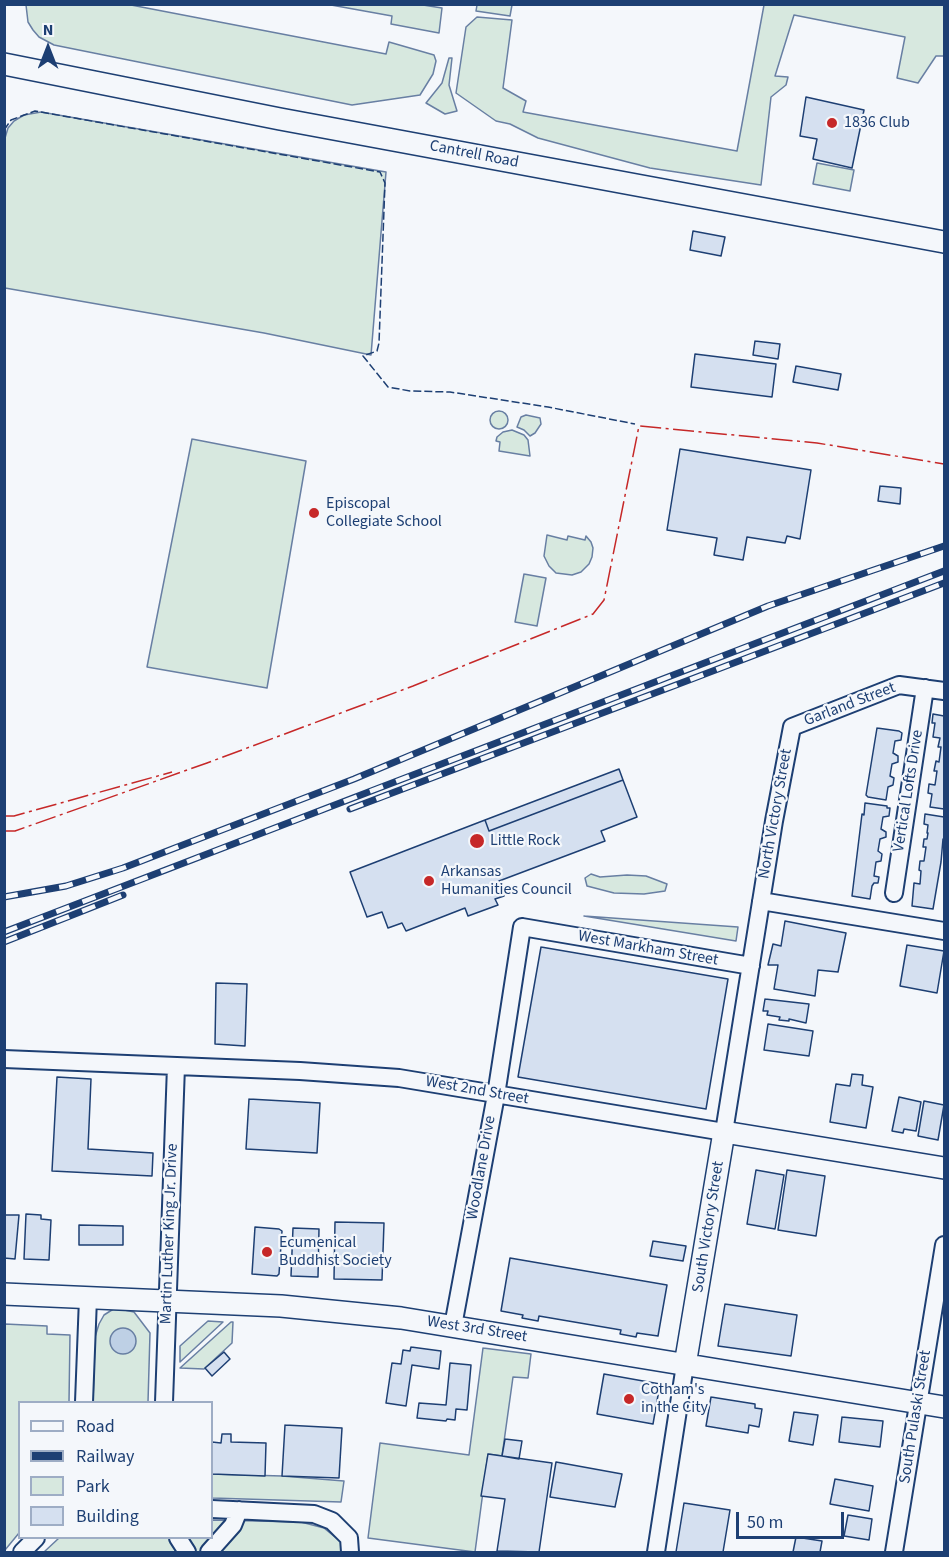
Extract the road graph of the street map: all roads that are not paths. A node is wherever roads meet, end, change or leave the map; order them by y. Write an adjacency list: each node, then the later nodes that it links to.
1 (4, 64): 2 (main road, Cantrell Road)
2 (945, 242)
3 (925, 688): 4 (street, Garland Street); 5 (street, Garland Street); 6 (street, Vertical Lofts Drive)
4 (945, 692)
5 (792, 727): 7 (street, North Victory Street)
6 (894, 893)
7 (761, 901): 8 (street); 10 (street, South Victory Street)
8 (945, 930)
9 (546, 931): 10 (street, West Markham Street); 13 (street, Woodlane Drive)
10 (751, 966): 14 (street, South Victory Street)
11 (4, 1059): 12 (street, West 2nd Street)
12 (176, 1066): 13 (street, West 2nd Street); 19 (street, Martin Luther King Jr. Drive)
13 (496, 1095): 14 (street, West 2nd Street); 20 (street, Woodlane Drive)
14 (724, 1132): 15 (main road, West 2nd Street); 21 (main road, South Victory Street)
15 (945, 1168)
16 (945, 1245): 24 (street, South Pulaski Street)
17 (4, 1294): 18 (main road, West 3rd Street)
18 (88, 1298): 19 (main road, West 3rd Street); 22 (street)
19 (168, 1300): 20 (main road, West 3rd Street); 23 (street, Martin Luther King Jr. Drive)
20 (453, 1326): 21 (main road, West 3rd Street)
21 (685, 1365): 24 (main road, West 3rd Street); 34 (street, South Victory Street)
22 (84, 1401)
23 (164, 1401)
24 (919, 1403): 25 (main road, West 3rd Street); 35 (street, South Pulaski Street)
25 (945, 1407)
26 (213, 1509): 27 (street)
27 (239, 1510): 32 (street); 33 (street)
28 (35, 1539): 30 (street)
29 (179, 1539): 31 (street)
30 (22, 1552)
31 (188, 1552)
32 (209, 1552)
33 (355, 1552)
34 (656, 1552)
35 (894, 1552)

